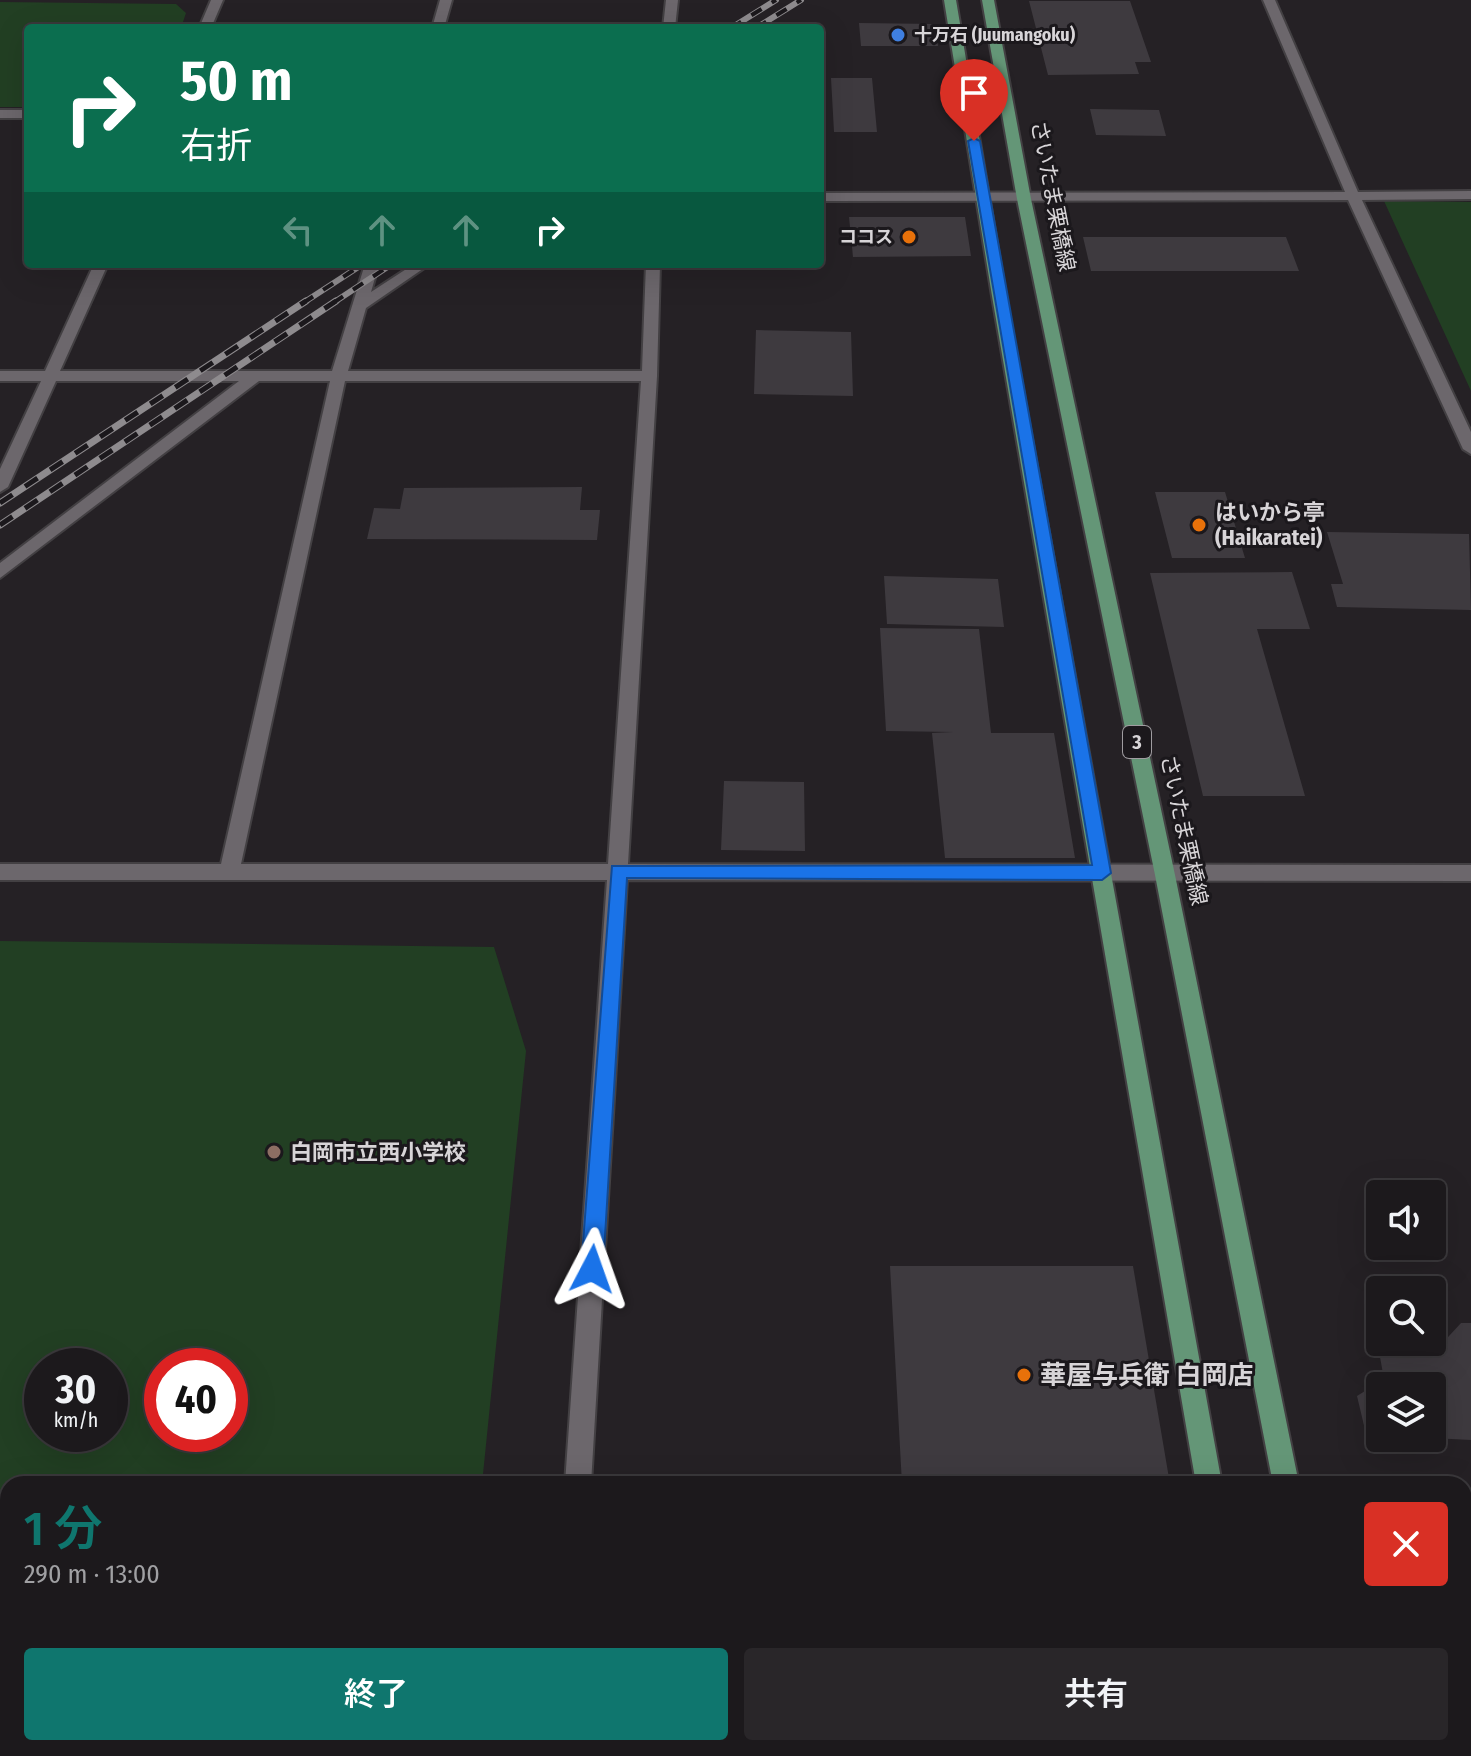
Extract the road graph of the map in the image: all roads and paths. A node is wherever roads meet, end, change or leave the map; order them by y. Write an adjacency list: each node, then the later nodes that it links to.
1 (210, 0): 2 (street)
2 (217, 0): 3 (street); 9 (street)
3 (227, 0)
4 (446, 0): 10 (street)
5 (672, 0): 11 (street)
6 (950, 0): 17 (main road)
7 (988, 0): 18 (main road, さいたま栗橋線 / 3)
8 (1269, 0): 14 (street)
9 (207, 24)
10 (439, 24)
11 (669, 24)
12 (0, 114): 13 (street)
13 (24, 114)
14 (1352, 194): 15 (street); 18 (street); 29 (street)
15 (1471, 195)
16 (824, 197): 17 (street)
17 (983, 198): 18 (street); 35 (main road)
18 (1024, 199): 37 (main road, さいたま栗橋線 / 3)
19 (99, 268): 27 (street)
20 (371, 268): 23 (street)
21 (417, 268): 23 (street)
22 (653, 268): 26 (street)
23 (360, 306): 28 (street)
24 (0, 376): 27 (street)
25 (255, 376): 27 (street); 28 (street); 31 (street)
26 (649, 376): 28 (street); 32 (street)
27 (52, 377): 30 (street)
28 (338, 378): 34 (street)
29 (1471, 449)
30 (0, 487)
31 (0, 572)
32 (618, 871): 34 (street); 35 (street); 38 (street)
33 (0, 872): 34 (street)
34 (229, 873)
35 (1102, 873): 37 (street); 39 (main road)
36 (1471, 873): 37 (street)
37 (1165, 875): 40 (main road, さいたま栗橋線 / 3)
38 (579, 1476)
39 (1208, 1476)
40 (1284, 1476)

